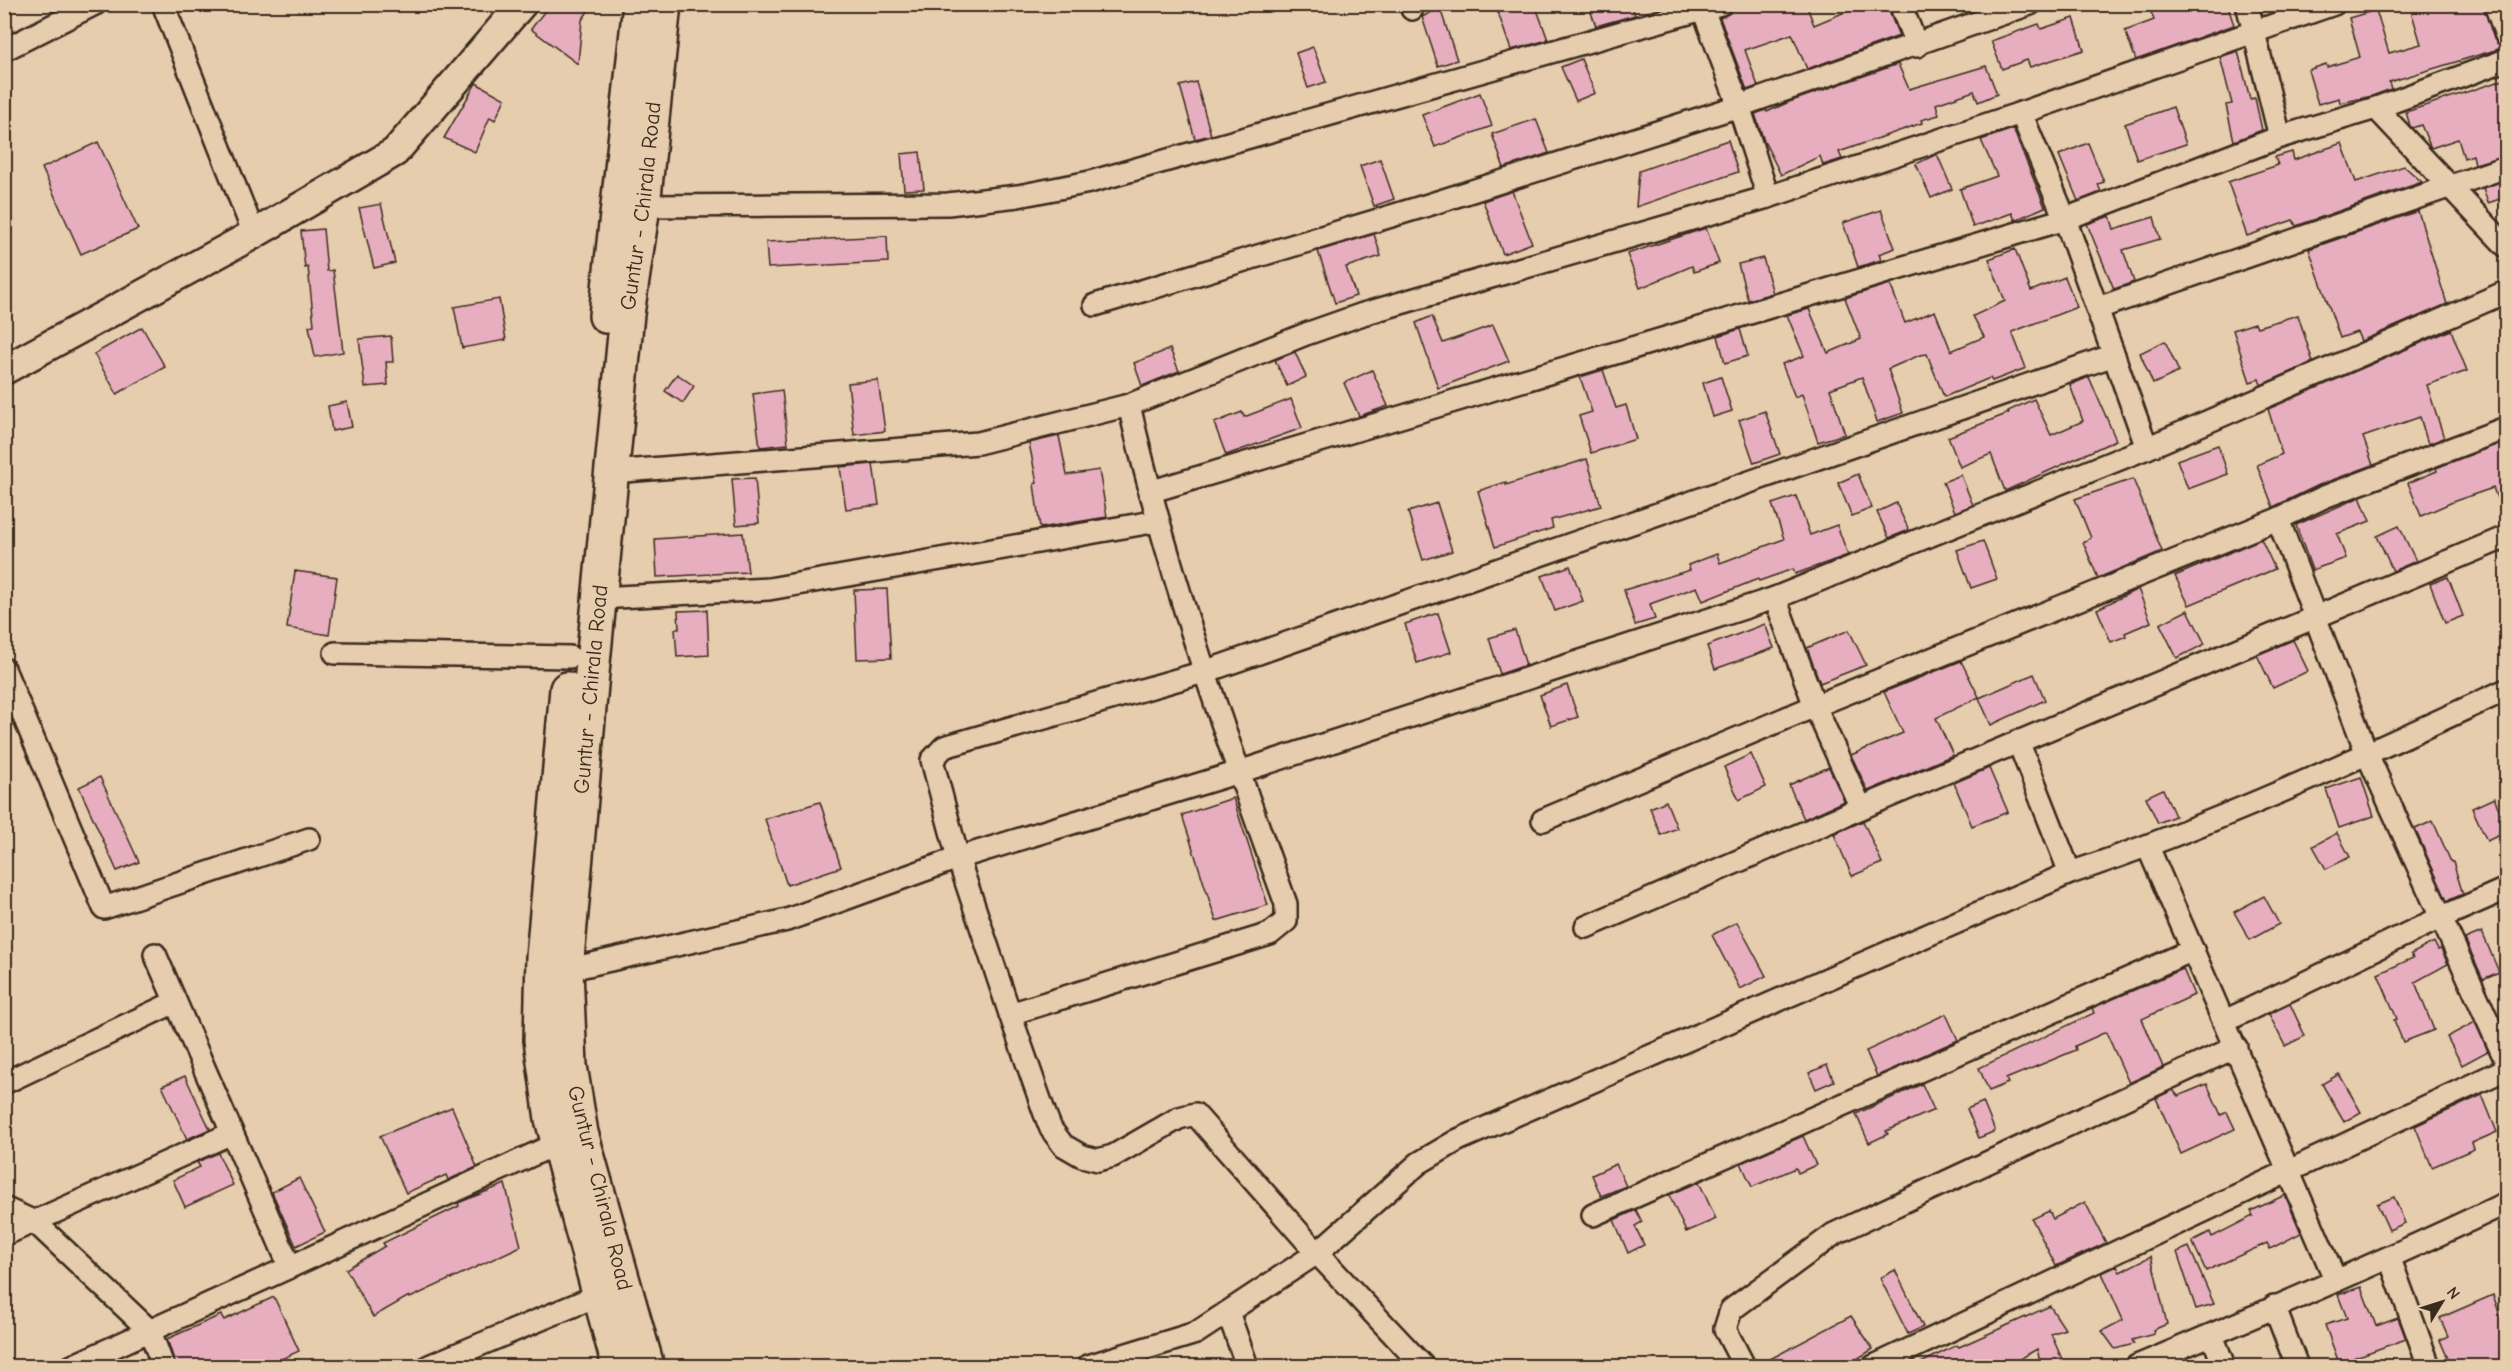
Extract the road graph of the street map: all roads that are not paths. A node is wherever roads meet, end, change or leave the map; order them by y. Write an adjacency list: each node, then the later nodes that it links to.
1 (95, 4): 15 (street)
2 (163, 4): 26 (street)
3 (522, 4): 26 (street)
4 (640, 4): 45 (main road, Guntur - Chirala Road)
5 (664, 4): 24 (main road, Guntur - Chirala Road)
6 (1900, 4): 14 (street)
7 (2247, 4): 12 (street)
8 (2334, 4): 12 (street)
9 (2495, 4): 13 (street)
10 (2024, 6): 14 (street)
11 (1709, 7): 17 (street); 24 (street)
12 (2255, 32): 19 (street); 20 (street)
13 (2506, 35)
14 (1917, 46): 17 (street)
15 (4, 50)
16 (2506, 60): 18 (street)
17 (1739, 106): 23 (street); 29 (street)
18 (2376, 108): 20 (street); 22 (street)
19 (2021, 113): 23 (street); 25 (street)
20 (2280, 137): 25 (street)
21 (2506, 167): 22 (street)
22 (2450, 186): 27 (street); 30 (street)
23 (1768, 197): 33 (street)
24 (643, 206): 36 (main road, Guntur - Chirala Road)
25 (2065, 219): 30 (street); 37 (street)
26 (254, 234): 32 (street)
27 (2506, 246)
28 (2506, 292): 35 (street)
29 (1095, 305)
30 (2098, 308): 31 (street)
31 (2114, 355): 35 (street); 47 (street)
32 (4, 370)
33 (1129, 405): 36 (street); 37 (street)
34 (2506, 428): 38 (street)
35 (2147, 448): 42 (street)
36 (612, 472): 41 (main road, Guntur - Chirala Road)
37 (1149, 492): 39 (street)
38 (2278, 519): 43 (street); 49 (street)
39 (1158, 522): 41 (street); 47 (street)
40 (2506, 537): 43 (street)
41 (599, 598): 64 (main road, Guntur - Chirala Road)
42 (1775, 598): 49 (street); 52 (street)
43 (2313, 617): 50 (street); 51 (street)
44 (335, 653): 45 (street)
45 (570, 657): 73 (main road, Guntur - Chirala Road)
46 (4, 669): 55 (street)
47 (1204, 672): 52 (street); 57 (street)
48 (2506, 690): 51 (street)
49 (1815, 706): 53 (street); 54 (street)
50 (2018, 741): 53 (street); 58 (street)
51 (2367, 754): 56 (street); 60 (street)
52 (1239, 772): 57 (street); 66 (street)
53 (1861, 808): 61 (street)
54 (1543, 820)
55 (309, 839)
56 (2148, 847): 58 (street); 62 (street)
57 (958, 858): 64 (street); 66 (street)
58 (2070, 873): 80 (street)
59 (2506, 889): 60 (street)
60 (2440, 918): 67 (street); 69 (street)
61 (1586, 927)
62 (2193, 950): 67 (street); 77 (street)
63 (155, 954): 65 (street)
64 (566, 970): 93 (main road, Guntur - Chirala Road)
65 (175, 1002): 71 (street); 72 (street)
66 (1010, 1014): 80 (street)
67 (2225, 1021): 68 (street)
68 (2236, 1047): 74 (street); 97 (street)
69 (2506, 1061)
70 (2506, 1069): 74 (street)
71 (4, 1083)
72 (232, 1133): 78 (street); 82 (street)
73 (558, 1143): 82 (street); 84 (main road, Guntur - Chirala Road)
74 (2287, 1172): 83 (street); 98 (street)
75 (2506, 1206): 81 (street)
76 (4, 1208): 78 (street)
77 (1593, 1215)
78 (35, 1222): 79 (street); 87 (street)
79 (4, 1235)
80 (1317, 1253): 86 (street); 96 (street)
81 (2390, 1259): 83 (street); 102 (street)
82 (290, 1268): 87 (street)
83 (2336, 1281): 85 (street)
84 (599, 1295): 91 (street); 92 (main road, Guntur - Chirala Road)
85 (2274, 1306): 88 (street); 101 (street)
86 (1228, 1312): 94 (street); 95 (street)
87 (150, 1331): 89 (street); 90 (street)
88 (2212, 1335): 99 (street); 100 (street)
89 (72, 1366)
90 (163, 1366)
91 (429, 1366)
92 (619, 1366)
93 (647, 1366)
94 (1088, 1366)
95 (1247, 1366)
96 (1423, 1366)
97 (1744, 1366)
98 (1874, 1366)
99 (2137, 1366)
100 (2224, 1366)
101 (2297, 1366)
102 (2429, 1366)

